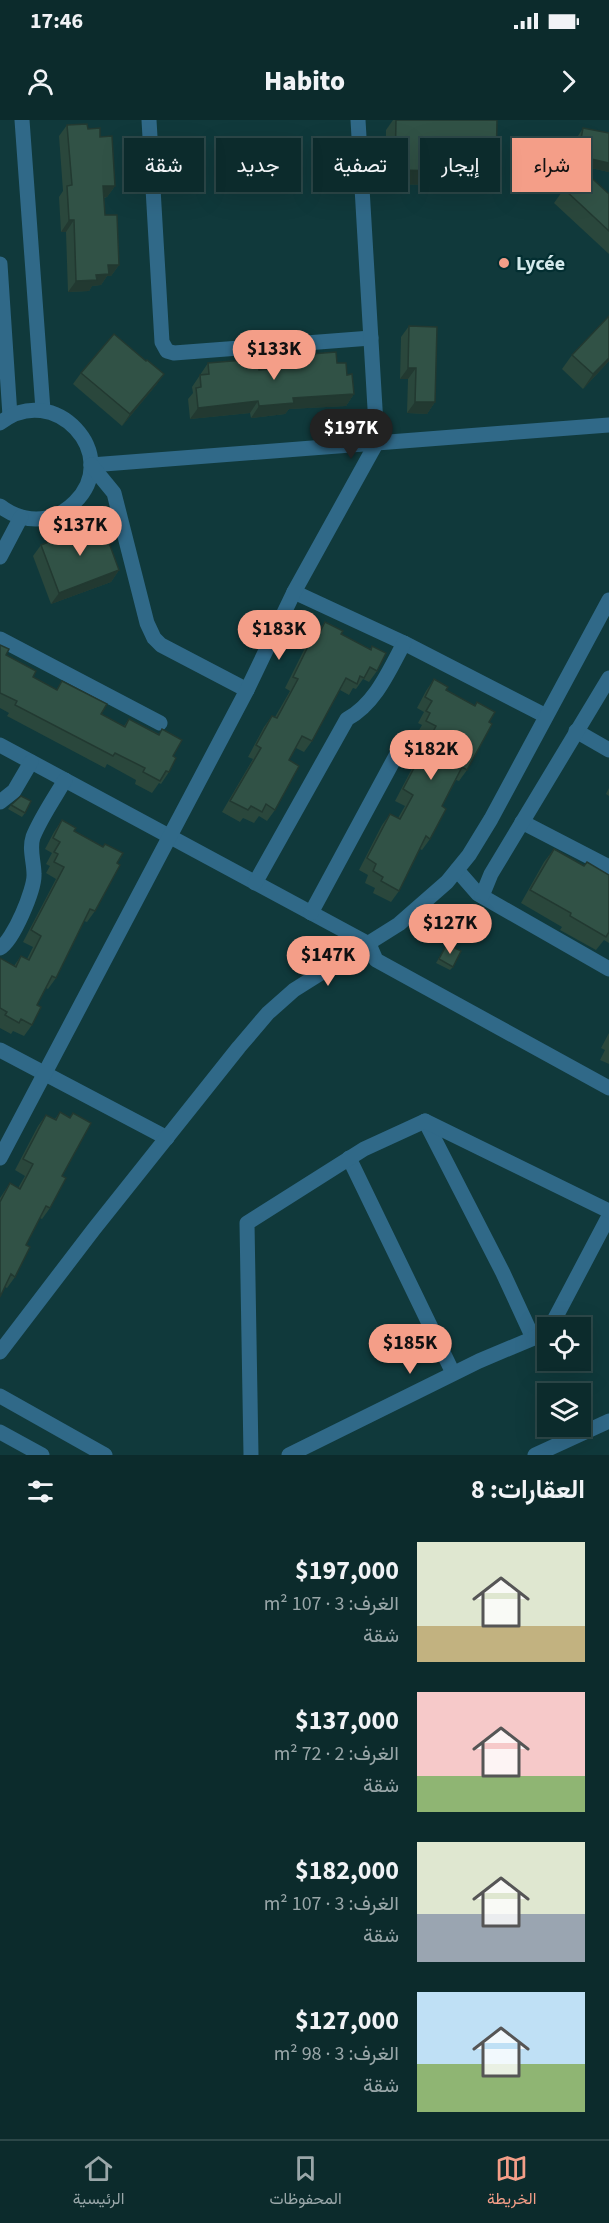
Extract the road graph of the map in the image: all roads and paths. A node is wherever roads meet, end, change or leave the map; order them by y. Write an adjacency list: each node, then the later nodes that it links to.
1 (22, 120): 6 (street)
2 (149, 120): 5 (street)
3 (358, 120): 5 (street)
4 (0, 264): 7 (street)
5 (371, 338): 9 (street)
6 (43, 410): 7 (street); 10 (street)
7 (5, 420)
8 (609, 425): 9 (street)
9 (377, 442): 10 (street); 14 (street)
10 (91, 465): 12 (street); 19 (street)
11 (0, 506): 12 (street)
12 (21, 518): 13 (street)
13 (0, 557)
14 (294, 592): 17 (street); 19 (street)
15 (609, 600): 20 (street)
16 (0, 639): 21 (street)
17 (404, 643): 20 (street); 33 (street)
18 (609, 678): 22 (street)
19 (247, 690): 30 (street)
20 (546, 716): 32 (street)
21 (160, 723)
22 (576, 731): 24 (street); 29 (street)
23 (0, 745): 26 (street)
24 (609, 750)
25 (398, 752): 35 (street)
26 (32, 762): 27 (street); 28 (street)
27 (64, 780): 30 (street); 37 (street)
28 (0, 802)
29 (522, 822): 31 (street); 34 (street)
30 (170, 837): 33 (street); 40 (street)
31 (609, 867)
32 (457, 870): 34 (street); 36 (street)
33 (255, 883): 35 (street)
34 (482, 896): 38 (street)
35 (311, 913): 36 (street)
36 (369, 944): 41 (street); 43 (street)
37 (0, 948)
38 (609, 969)
39 (0, 1050): 40 (street)
40 (45, 1074): 43 (street); 44 (street)
41 (609, 1088)
42 (425, 1121): 45 (street); 46 (street); 49 (street)
43 (167, 1138): 51 (street)
44 (0, 1158)
45 (349, 1158): 52 (street); 58 (street)
46 (609, 1211)
47 (609, 1216): 48 (street)
48 (556, 1317)
49 (537, 1330)
50 (537, 1336): 52 (street)
51 (0, 1352)
52 (453, 1373): 59 (street)
53 (0, 1396): 57 (street)
54 (609, 1421): 60 (street)
55 (0, 1432): 56 (street)
56 (42, 1455)
57 (105, 1455)
58 (250, 1455)
59 (289, 1455)
60 (535, 1455)

